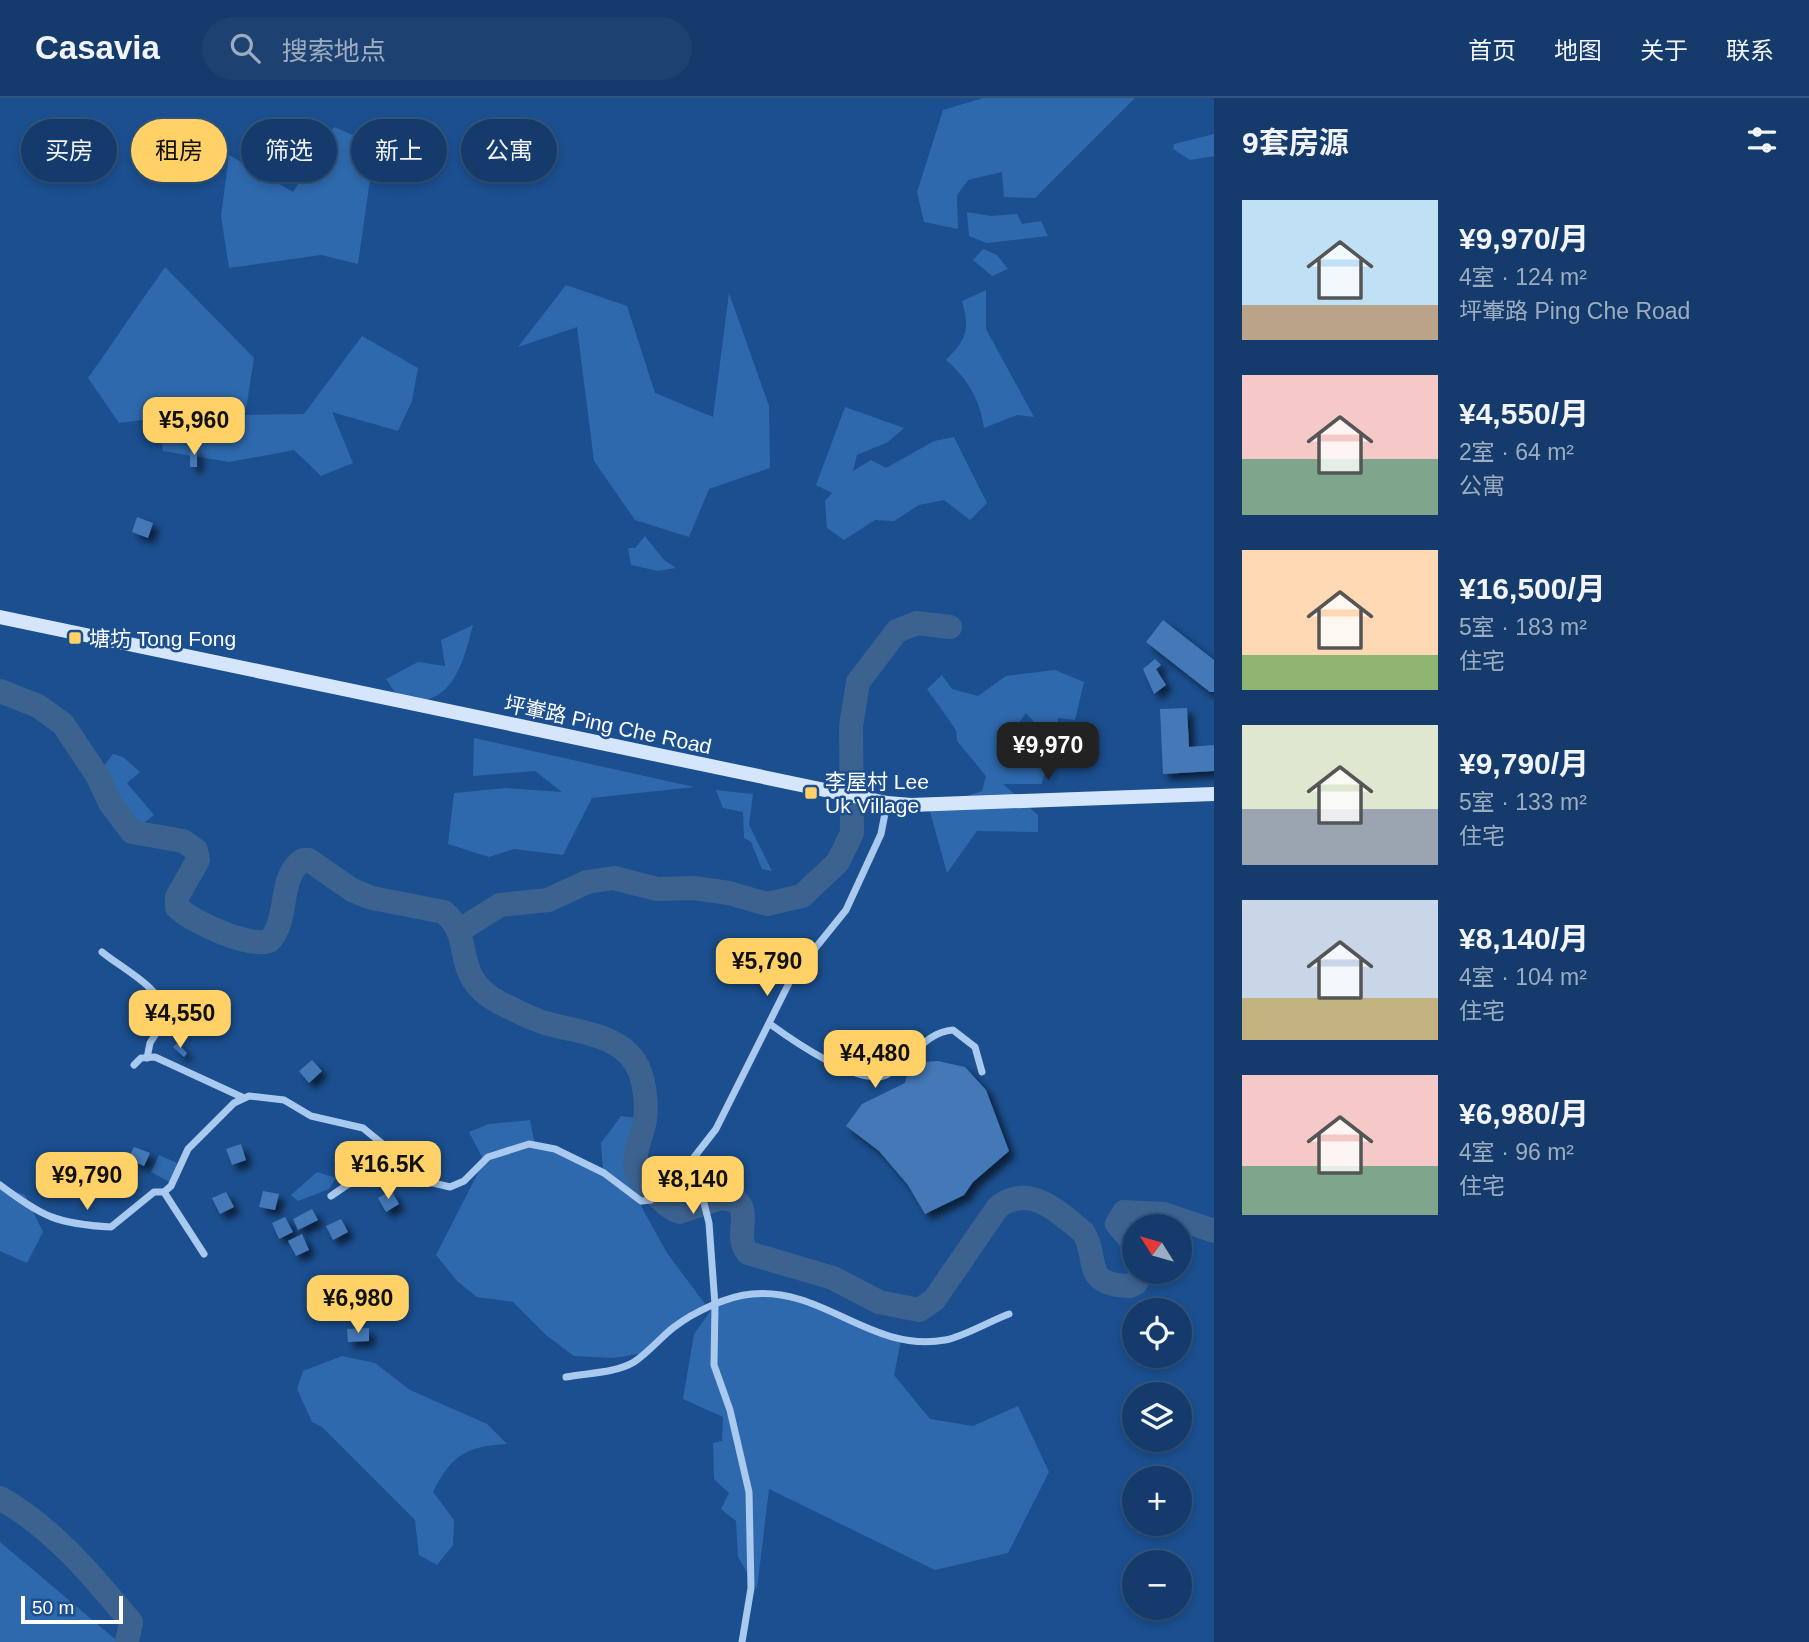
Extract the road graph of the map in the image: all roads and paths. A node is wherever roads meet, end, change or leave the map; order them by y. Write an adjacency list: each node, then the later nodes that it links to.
1 (0, 617): 3 (street, 坪輋路 Ping Che Road)
2 (1214, 794): 3 (street, 坪輋路 Ping Che Road)
3 (883, 803): 5 (street)
4 (102, 952): 6 (street)
5 (770, 1024): 8 (street); 11 (street)
6 (147, 1058): 7 (street); 9 (street)
7 (134, 1065)
8 (982, 1072)
9 (244, 1098): 10 (street); 13 (street)
10 (396, 1156): 11 (street); 14 (street)
11 (688, 1165): 16 (street)
12 (0, 1185): 13 (street)
13 (164, 1192): 15 (street)
14 (331, 1196)
15 (204, 1255)
16 (715, 1305): 17 (street); 18 (street); 19 (street)
17 (1009, 1314)
18 (566, 1377)
19 (742, 1642)

